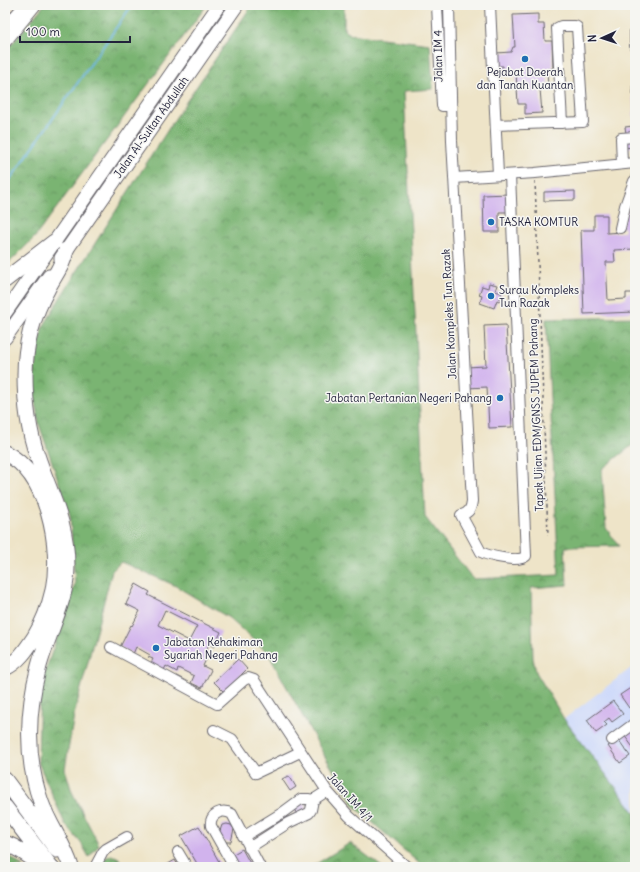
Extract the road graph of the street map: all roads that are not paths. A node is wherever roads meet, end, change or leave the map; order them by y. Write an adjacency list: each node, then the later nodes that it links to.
1 (24, 5): 8 (street)
2 (36, 5): 8 (street)
3 (219, 5): 24 (main road, Jalan Al-Sultan Abdullah)
4 (237, 5): 25 (main road, Jalan Al-Sultan Abdullah)
5 (437, 5): 13 (street, Jalan IM 4)
6 (449, 5): 13 (street, Jalan IM 4)
7 (490, 5): 15 (street)
8 (16, 21): 10 (street); 11 (street)
9 (635, 24): 12 (street)
10 (5, 28)
11 (5, 43)
12 (635, 46)
13 (447, 106): 21 (street, Jalan Kompleks Tun Razak)
14 (562, 123): 14 (street); 15 (street)
15 (496, 125): 20 (street)
16 (635, 137): 18 (street)
17 (635, 163): 18 (street)
18 (622, 164): 19 (street)
19 (510, 174): 20 (street); 21 (street, Jalan Kompleks Tun Razak)
20 (498, 175): 21 (street)
21 (454, 178)
22 (634, 181): 23 (street)
23 (620, 228)
24 (54, 242): 26 (highway); 27 (main road, Jalan Al-Sultan Abdullah)
25 (66, 250): 28 (main road, Jalan Al-Sultan Abdullah); 47 (highway)
26 (5, 280)
27 (5, 314)
28 (5, 338)
29 (5, 453): 31 (highway)
30 (111, 647): 35 (street, Jalan IM 4/1)
31 (5, 668)
32 (635, 723): 34 (street)
33 (214, 730): 35 (street)
34 (612, 740)
35 (300, 752): 37 (street, Jalan IM 4/1)
36 (5, 780): 47 (highway)
37 (327, 791): 38 (street); 52 (street, Jalan IM 4/1)
38 (313, 800): 41 (street); 43 (street)
39 (5, 807): 46 (highway)
40 (127, 837): 48 (street)
41 (243, 837): 43 (street); 50 (street)
42 (5, 843): 45 (highway)
43 (249, 848): 51 (street)
44 (178, 852): 49 (street)
45 (43, 867)
46 (50, 867)
47 (70, 867)
48 (95, 867)
49 (187, 867)
50 (234, 867)
51 (260, 867)
52 (407, 867)

